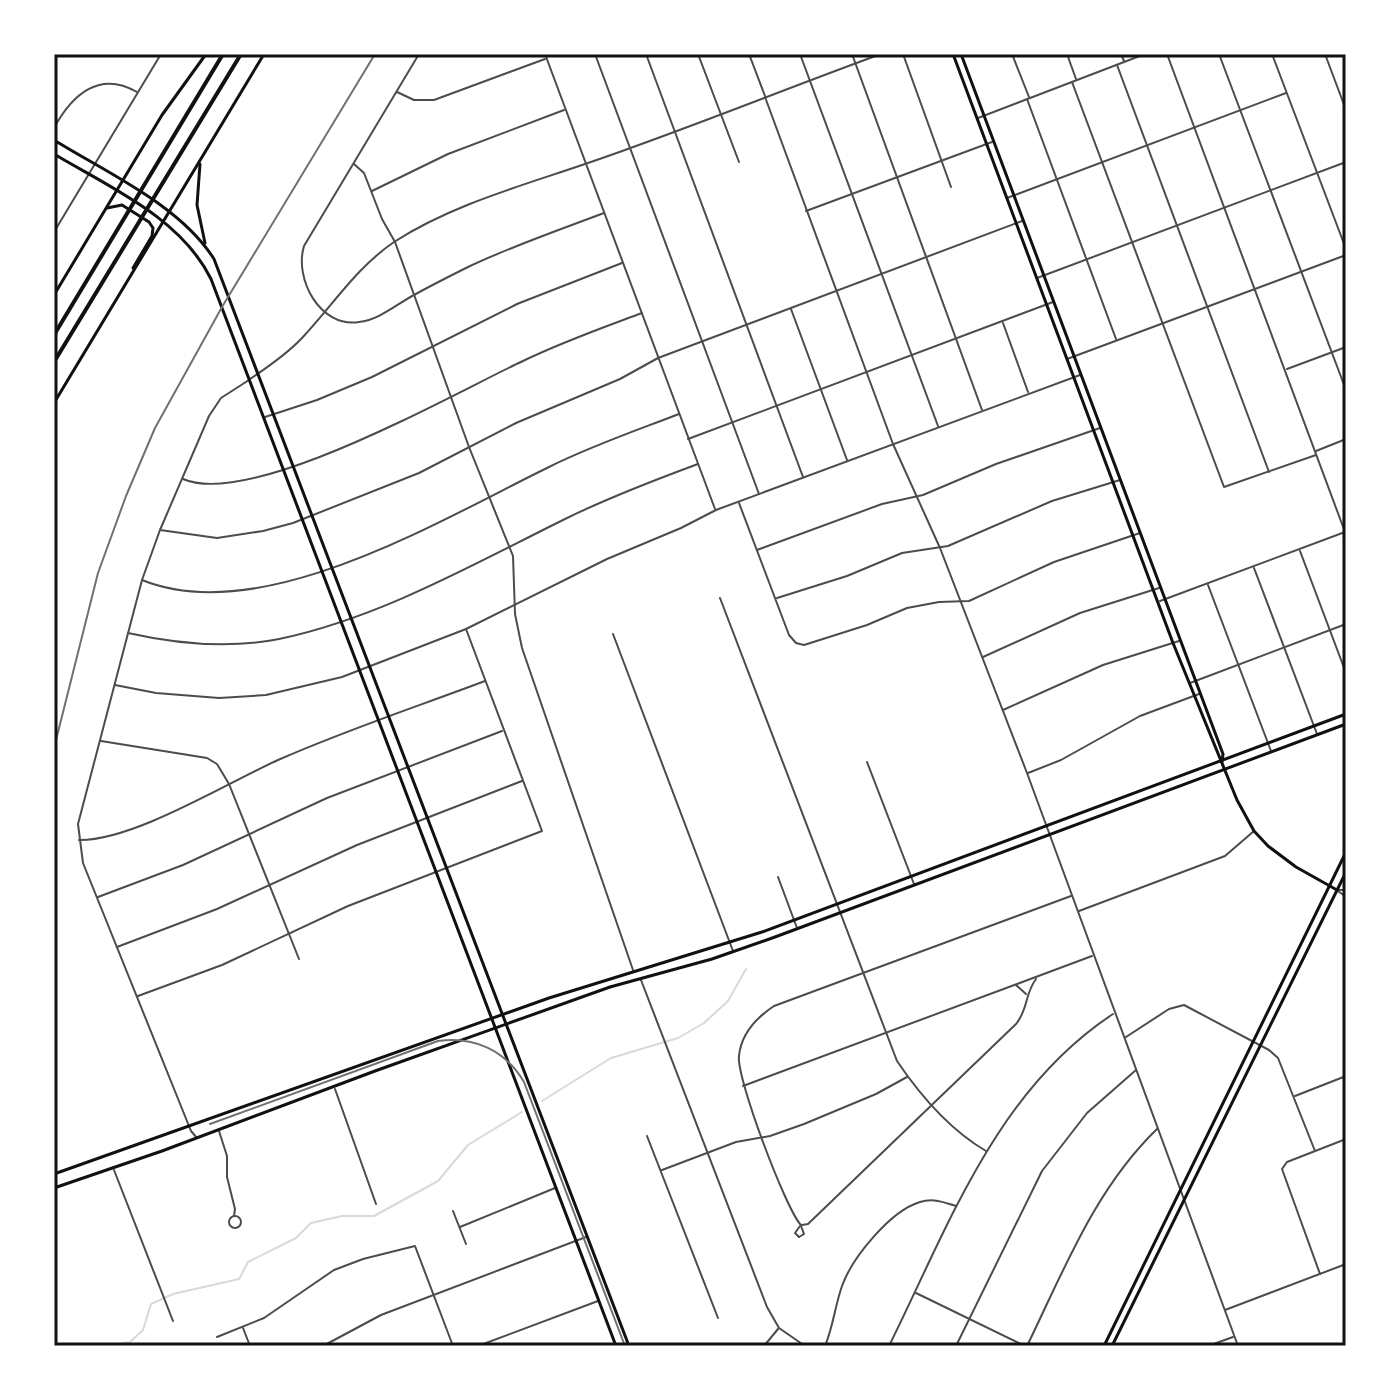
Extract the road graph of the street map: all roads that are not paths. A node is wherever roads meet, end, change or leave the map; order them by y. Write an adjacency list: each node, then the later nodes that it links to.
1 (161, 54): 31 (street)
2 (206, 54): 63 (main road)
3 (223, 54): 111 (highway)
4 (241, 54): 122 (highway)
5 (264, 54): 51 (main road)
6 (419, 54): 32 (street)
7 (595, 54): 49 (street)
8 (646, 54): 44 (street)
9 (698, 54): 39 (street)
10 (749, 54): 34 (street)
11 (800, 54): 29 (street)
12 (852, 54): 27 (street)
13 (881, 54): 27 (street)
14 (903, 54): 52 (street)
15 (953, 54): 41 (main road)
16 (961, 54): 40 (main road)
17 (1012, 54): 35 (street)
18 (1067, 54): 30 (street)
19 (1121, 54): 26 (street)
20 (1145, 54): 26 (street)
21 (1167, 54): 42 (street)
22 (1219, 54): 37 (street)
23 (1272, 54): 33 (street)
24 (1325, 54): 38 (street)
25 (546, 56): 32 (street); 36 (street)
26 (1124, 62): 28 (street)
27 (855, 63): 29 (street); 61 (street)
28 (1117, 65): 30 (street); 48 (street)
29 (810, 80): 34 (street); 68 (street)
30 (1074, 81): 35 (street); 53 (street)
31 (138, 92): 43 (street); 58 (street)
32 (396, 92): 56 (street)
33 (1286, 93): 37 (street); 59 (street)
34 (765, 97): 39 (street); 73 (street)
35 (1028, 98): 40 (street); 62 (street)
36 (565, 109): 57 (street); 67 (street)
37 (1240, 110): 42 (street); 65 (street)
38 (1346, 110)
39 (720, 114): 44 (street); 54 (street)
40 (983, 116): 41 (street); 46 (main road)
41 (977, 118): 47 (main road)
42 (1193, 127): 48 (street); 71 (street)
43 (54, 128)
44 (675, 131): 49 (street); 110 (street)
45 (54, 140): 58 (main road)
46 (992, 142): 47 (street); 69 (main road)
47 (986, 144): 52 (street); 70 (main road)
48 (1147, 145): 53 (street); 79 (street)
49 (629, 148): 57 (street); 114 (street)
50 (54, 154): 60 (main road)
51 (203, 154): 74 (main road); 83 (main road)
52 (942, 160): 61 (street); 64 (street)
53 (1102, 161): 62 (street); 82 (street)
54 (739, 162)
55 (1346, 162): 59 (street)
56 (354, 164): 67 (street); 105 (street)
57 (586, 164): 75 (street); 81 (street)
58 (94, 165): 60 (street); 63 (main road)
59 (1317, 173): 65 (street); 84 (street)
60 (89, 175): 66 (main road); 80 (street)
61 (897, 177): 68 (street); 86 (street)
62 (1056, 179): 69 (street); 87 (street)
63 (122, 182): 66 (main road); 74 (main road)
64 (951, 187)
65 (1271, 190): 71 (street); 89 (street)
66 (116, 191): 72 (main road); 76 (main road)
67 (372, 191): 81 (street)
68 (853, 194): 73 (street); 91 (street)
69 (1014, 195): 70 (street); 77 (main road)
70 (1007, 198): 78 (main road)
71 (1224, 208): 79 (street); 96 (street)
72 (106, 209): 93 (main road); 99 (main road)
73 (806, 211): 97 (street)
74 (169, 212): 76 (main road); 83 (main road)
75 (604, 213): 88 (street); 98 (street)
76 (163, 221): 93 (main road); 95 (main road)
77 (1023, 221): 78 (street); 92 (main road)
78 (1016, 223): 86 (street); 94 (main road)
79 (1177, 225): 82 (street); 102 (street)
80 (54, 232)
81 (395, 242): 98 (street); 105 (street)
82 (1132, 242): 87 (street); 109 (street)
83 (206, 247): 90 (main road)
84 (1346, 249)
85 (1346, 255): 89 (street)
86 (927, 257): 91 (street); 112 (street)
87 (1087, 260): 92 (street); 113 (street)
88 (623, 263): 107 (street); 115 (street)
89 (1301, 272): 96 (street); 117 (street)
90 (221, 274): 95 (main road); 103 (main road)
91 (882, 274): 97 (street); 118 (street)
92 (1044, 275): 94 (street); 100 (main road)
93 (131, 276): 133 (main road)
94 (1037, 278): 101 (main road)
95 (211, 279): 106 (main road)
96 (1254, 289): 102 (street); 123 (street)
97 (836, 291): 104 (street); 124 (street)
98 (415, 294): 105 (street); 115 (street)
99 (54, 295)
100 (1054, 301): 101 (street); 119 (main road)
101 (1047, 304): 108 (street); 121 (main road)
102 (1208, 306): 109 (street); 152 (street)
103 (234, 308): 106 (main road); 125 (main road)
104 (790, 308): 110 (street); 129 (street)
105 (325, 311): 125 (street)
106 (224, 312): 128 (main road)
107 (642, 313): 120 (street); 132 (street)
108 (1002, 321): 112 (street); 131 (street)
109 (1162, 323): 113 (street); 152 (street)
110 (746, 325): 114 (street); 134 (street)
111 (54, 335)
112 (956, 338): 118 (street); 135 (street)
113 (1116, 340): 119 (street)
114 (701, 341): 120 (street); 139 (street)
115 (432, 346): 132 (street); 136 (street)
116 (1346, 347): 117 (street)
117 (1332, 352): 123 (street); 130 (street)
118 (913, 355): 124 (street); 141 (street)
119 (1074, 357): 121 (street); 126 (main road)
120 (658, 358): 137 (street); 146 (street)
121 (1067, 359): 127 (main road)
122 (54, 362)
123 (1285, 370): 147 (street)
124 (866, 372): 129 (street); 145 (street)
125 (259, 373): 128 (street); 136 (main road)
126 (1081, 374): 127 (street); 140 (main road)
127 (1074, 377): 131 (street); 142 (main road)
128 (250, 379): 138 (main road); 153 (street)
129 (821, 389): 134 (street); 148 (street)
130 (1346, 390)
131 (1029, 393): 135 (street)
132 (452, 396): 146 (street); 150 (street)
133 (54, 403)
134 (776, 406): 139 (street); 154 (street)
135 (983, 411): 141 (street)
136 (274, 414): 138 (street); 150 (main road)
137 (679, 414): 143 (street); 159 (street)
138 (264, 418): 151 (main road)
139 (732, 422): 143 (street); 157 (street)
140 (1101, 427): 142 (street); 155 (main road)
141 (938, 428): 145 (street)
142 (1093, 430): 156 (main road); 158 (street)
143 (688, 439): 149 (street)
144 (1346, 439): 147 (street)
145 (893, 444): 148 (street); 158 (street)
146 (469, 447): 159 (street); 162 (street)
147 (1316, 453): 152 (street); 165 (street)
148 (848, 462): 154 (street)
149 (698, 464): 161 (street); 168 (street)
150 (294, 466): 151 (street); 162 (main road)
151 (284, 470): 153 (street); 163 (main road)
152 (1270, 473)
153 (181, 478): 164 (street)
154 (803, 478): 157 (street)
155 (1120, 480): 156 (street); 166 (main road)
156 (1113, 482): 167 (main road); 169 (street)
157 (759, 495): 160 (street)
158 (917, 495): 169 (street); 170 (street)
159 (490, 497): 168 (street); 172 (street)
160 (739, 502): 161 (street); 170 (street)
161 (716, 510): 184 (street)
162 (313, 516): 163 (street); 172 (main road)
163 (302, 519): 164 (street); 174 (main road)
164 (160, 530): 175 (street)
165 (1346, 532): 171 (street)
166 (1140, 533): 167 (street); 177 (main road)
167 (1133, 536): 178 (main road); 182 (street)
168 (510, 548): 184 (street); 185 (street)
169 (940, 548): 180 (street); 182 (street)
170 (757, 550): 180 (street)
171 (1299, 550): 173 (street); 189 (street)
172 (332, 566): 174 (street); 185 (main road)
173 (1253, 567): 176 (street); 194 (street)
174 (322, 569): 175 (street); 186 (main road)
175 (142, 580): 190 (street)
176 (1207, 584): 181 (street); 196 (street)
177 (1160, 587): 178 (street); 181 (main road)
178 (1153, 590): 183 (main road); 195 (street)
179 (720, 598): 252 (street)
180 (776, 599): 182 (street)
181 (1165, 599): 183 (street); 192 (main road)
182 (961, 602): 195 (street)
183 (1158, 602): 193 (main road)
184 (516, 605): 188 (street); 269 (street)
185 (351, 617): 186 (street); 197 (main road)
186 (341, 621): 190 (street); 198 (main road)
187 (1346, 624): 189 (street)
188 (466, 629): 197 (street); 200 (street)
189 (1329, 631): 194 (street); 199 (street)
190 (127, 633): 203 (street)
191 (613, 634): 262 (street)
192 (1180, 640): 193 (street); 201 (main road)
193 (1173, 643): 202 (main road); 206 (street)
194 (1283, 648): 196 (street); 211 (street)
195 (982, 657): 206 (street)
196 (1238, 666): 201 (street); 215 (street)
197 (370, 667): 198 (street); 208 (main road)
198 (360, 670): 203 (street); 209 (main road)
199 (1346, 673)
200 (486, 681): 208 (street); 212 (street)
201 (1196, 681): 202 (street); 204 (main road)
202 (1189, 683): 205 (main road)
203 (115, 685): 214 (street)
204 (1201, 694): 205 (street); 218 (main road)
205 (1194, 696): 218 (main road); 222 (street)
206 (1002, 711): 222 (street)
207 (1346, 714): 211 (main road)
208 (389, 717): 209 (street); 219 (main road)
209 (379, 720): 221 (main road); 224 (street)
210 (1346, 724): 213 (main road)
211 (1314, 726): 213 (street); 215 (main road)
212 (504, 730): 219 (street); 223 (street)
213 (1317, 735): 216 (main road)
214 (100, 741): 224 (street); 235 (street)
215 (1268, 744): 216 (street); 218 (main road)
216 (1271, 752): 220 (main road)
217 (867, 762): 242 (street)
218 (1222, 762): 220 (main road); 225 (main road)
219 (409, 768): 221 (street); 229 (main road)
220 (1225, 770): 226 (main road); 232 (main road)
221 (399, 771): 230 (main road); 233 (street)
222 (1027, 773): 231 (street)
223 (524, 781): 229 (street); 239 (street)
224 (229, 784): 233 (street); 235 (street)
225 (1161, 785): 226 (main road); 227 (main road)
226 (1163, 793): 228 (main road)
227 (1107, 805): 228 (main road); 231 (main road)
228 (1110, 813): 234 (main road)
229 (428, 818): 230 (street); 239 (main road)
230 (417, 821): 240 (main road); 244 (street)
231 (1047, 828): 234 (street); 236 (main road)
232 (1254, 831): 246 (main road); 254 (street)
233 (249, 835): 244 (street); 251 (street)
234 (1050, 835): 238 (main road); 249 (street)
235 (78, 840): 251 (street)
236 (979, 852): 238 (main road); 242 (main road)
237 (1346, 852): 246 (main road)
238 (983, 861): 245 (main road)
239 (446, 867): 240 (street); 255 (main road)
240 (437, 871): 257 (main road); 259 (street)
241 (1346, 872): 247 (main road)
242 (911, 876): 245 (street); 252 (main road)
243 (778, 877): 256 (street)
244 (268, 885): 259 (street); 263 (street)
245 (915, 885): 253 (main road)
246 (1329, 885): 247 (main road); 260 (main road)
247 (1337, 890): 248 (street); 250 (street); 261 (main road)
248 (1346, 890)
249 (1071, 896): 254 (street); 270 (street)
250 (1346, 897)
251 (97, 898): 263 (street)
252 (839, 903): 253 (street); 256 (main road)
253 (842, 912): 258 (main road); 270 (street)
254 (1077, 912): 265 (street)
255 (466, 918): 257 (main road); 267 (main road)
256 (794, 920): 258 (street); 262 (main road)
257 (456, 922): 268 (main road)
258 (798, 929): 264 (main road)
259 (289, 934): 266 (street); 278 (street)
260 (1304, 937): 261 (main road); 274 (main road)
261 (1312, 941): 275 (main road)
262 (730, 943): 264 (street); 269 (main road)
263 (116, 947): 278 (street)
264 (734, 952): 272 (main road)
265 (1093, 956): 271 (street); 280 (street)
266 (299, 959)
267 (482, 959): 268 (main road); 281 (main road)
268 (471, 963): 282 (main road)
269 (633, 970): 276 (main road)
270 (863, 974): 285 (street); 292 (street)
271 (1039, 976): 273 (street); 277 (street)
272 (640, 978): 279 (main road); 309 (street)
273 (1015, 985): 277 (street); 285 (street)
274 (1279, 987): 275 (main road); 287 (main road)
275 (1287, 991): 288 (main road)
276 (560, 994): 279 (main road); 281 (main road)
277 (1027, 995): 297 (street)
278 (137, 997): 298 (street)
279 (564, 1003): 283 (main road)
280 (1114, 1013): 286 (street); 307 (street)
281 (502, 1015): 282 (main road); 283 (main road)
282 (493, 1018): 284 (main road); 298 (main road)
283 (507, 1024): 284 (main road); 323 (main road)
284 (497, 1028): 293 (main road); 313 (main road)
285 (885, 1033): 290 (street); 292 (street)
286 (1125, 1037): 287 (street); 289 (street)
287 (1252, 1043): 288 (street); 294 (main road)
288 (1260, 1046): 295 (street); 296 (main road)
289 (1137, 1070): 299 (street); 333 (street)
290 (908, 1076): 297 (street); 302 (street)
291 (1346, 1076): 295 (street)
292 (743, 1086): 302 (street)
293 (335, 1087): 300 (main road); 317 (street)
294 (1227, 1093): 296 (main road); 305 (main road)
295 (1294, 1096): 308 (street)
296 (1235, 1097): 306 (main road)
297 (932, 1105): 307 (street); 321 (street)
298 (189, 1127): 303 (street); 312 (main road)
299 (1158, 1128): 315 (street); 350 (street)
300 (219, 1130): 303 (main road); 320 (street)
301 (647, 1136): 311 (street)
302 (763, 1137): 309 (street); 321 (street)
303 (197, 1138): 310 (main road)
304 (1346, 1139): 308 (street)
305 (1205, 1140): 306 (main road); 315 (main road)
306 (1212, 1144): 316 (main road)
307 (986, 1151): 318 (street)
308 (1315, 1151): 327 (street)
309 (707, 1152): 311 (street); 336 (street)
310 (113, 1168): 314 (main road); 334 (street)
311 (662, 1170): 332 (street)
312 (54, 1174)
313 (556, 1187): 322 (street); 324 (main road)
314 (54, 1188)
315 (1181, 1189): 316 (street); 351 (main road)
316 (1184, 1200): 331 (street); 352 (main road)
317 (376, 1204)
318 (958, 1206): 328 (street); 347 (street)
319 (453, 1211): 322 (street)
320 (234, 1216)
321 (801, 1225): 321 (street)
322 (460, 1227): 325 (street)
323 (587, 1237): 324 (street); 344 (main road)
324 (577, 1241): 329 (street); 330 (main road)
325 (466, 1244)
326 (1346, 1264): 327 (street)
327 (1320, 1274): 331 (street)
328 (916, 1293): 333 (street); 348 (street)
329 (434, 1295): 335 (street); 340 (street); 341 (street)
330 (599, 1300): 342 (street); 343 (main road)
331 (1225, 1310): 338 (street)
332 (718, 1318)
333 (970, 1318): 349 (street); 350 (street)
334 (173, 1321)
335 (243, 1327): 337 (street); 339 (street)
336 (779, 1328): 345 (street); 346 (street)
337 (217, 1337)
338 (1234, 1337): 353 (street); 354 (street)
339 (250, 1346)
340 (323, 1346)
341 (453, 1346)
342 (478, 1346)
343 (616, 1346)
344 (629, 1346)
345 (764, 1346)
346 (805, 1346)
347 (825, 1346)
348 (889, 1346)
349 (956, 1346)
350 (1026, 1346)
351 (1104, 1346)
352 (1112, 1346)
353 (1208, 1346)
354 (1238, 1346)

